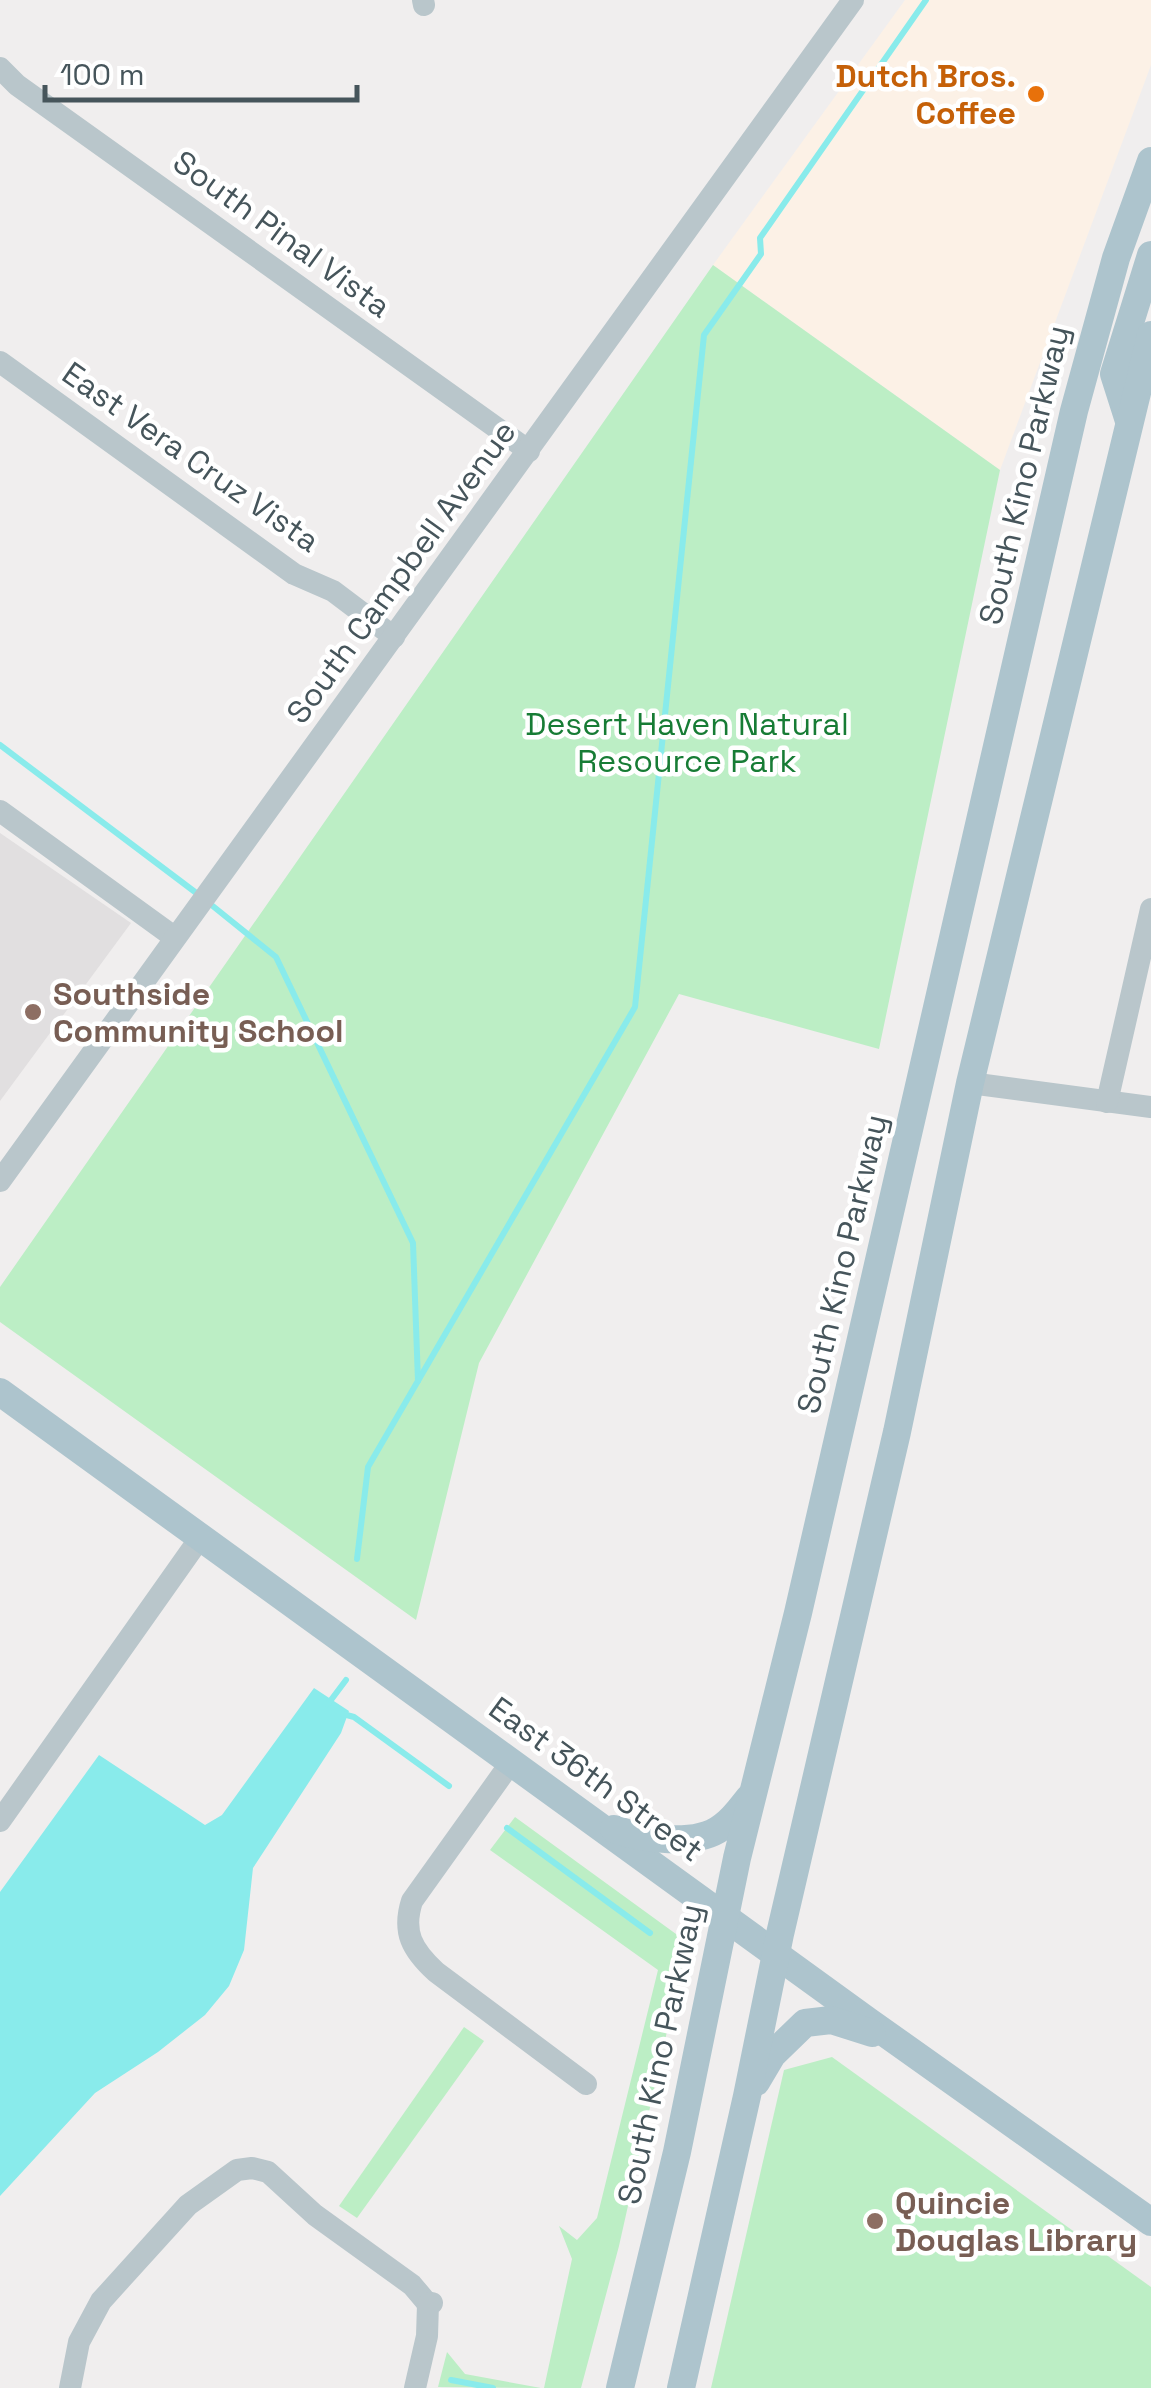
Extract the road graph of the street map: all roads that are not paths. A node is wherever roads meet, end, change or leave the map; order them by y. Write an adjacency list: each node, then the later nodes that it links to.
1 (853, 0): 9 (street, South Campbell Avenue)
2 (0, 68): 9 (street, South Pinal Vista)
3 (1151, 162): 4 (main road, South Kino Parkway)
4 (1145, 195): 21 (main road, South Kino Parkway)
5 (1151, 255): 8 (main road)
6 (1151, 335): 8 (main road)
7 (0, 362): 10 (street, East Vera Cruz Vista)
8 (1130, 423): 14 (main road)
9 (529, 451): 10 (street, South Campbell Avenue)
10 (394, 637): 13 (street, South Campbell Avenue)
11 (0, 812): 13 (street)
12 (1151, 909): 15 (street)
13 (174, 937): 17 (street, South Campbell Avenue)
14 (970, 1083): 15 (street); 25 (main road)
15 (1107, 1102): 16 (street)
16 (1151, 1107)
17 (0, 1181)
18 (0, 1392): 19 (main road, East 36th Street)
19 (200, 1538): 20 (main road, East 36th Street); 22 (street)
20 (512, 1761): 23 (main road, East 36th Street); 27 (street)
21 (753, 1793): 23 (main road); 24 (main road, South Kino Parkway)
22 (0, 1821)
23 (595, 1822): 24 (main road, East 36th Street)
24 (724, 1916): 25 (main road, East 36th Street); 32 (main road, South Kino Parkway)
25 (776, 1954): 26 (main road, East 36th Street); 28 (main road)
26 (904, 2046): 28 (main road); 29 (main road, East 36th Street)
27 (586, 2084)
28 (748, 2096): 33 (main road)
29 (1151, 2222)
30 (70, 2388): 31 (street)
31 (415, 2388)
32 (620, 2388)
33 (681, 2388)

